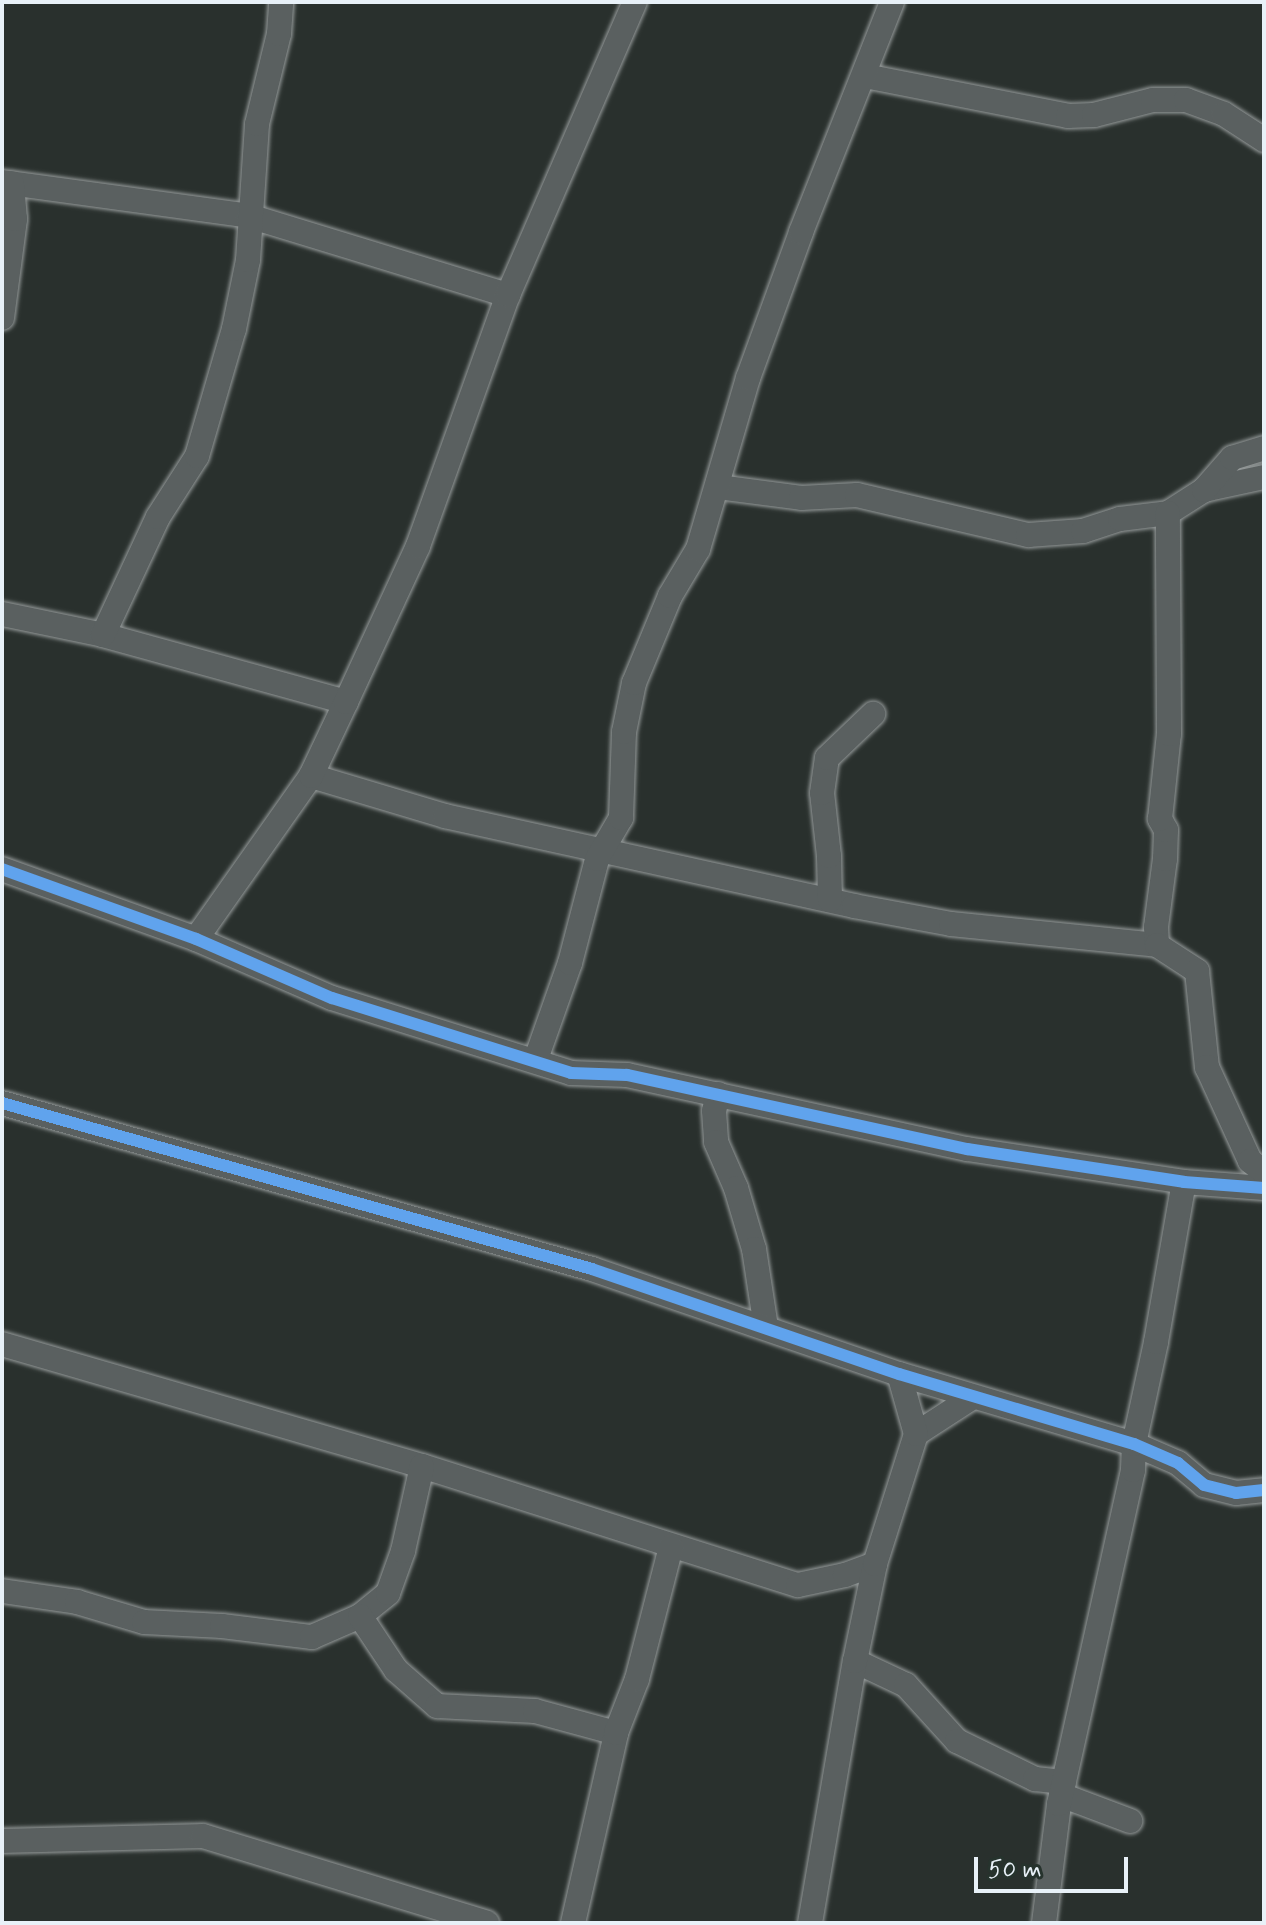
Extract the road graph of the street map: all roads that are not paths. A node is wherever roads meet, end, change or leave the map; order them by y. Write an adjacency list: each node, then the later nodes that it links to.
1 (281, 2): 7 (street)
2 (635, 2): 8 (street)
3 (892, 2): 4 (street)
4 (865, 76): 5 (street); 12 (street)
5 (1264, 140)
6 (7, 182): 7 (street); 9 (street)
7 (249, 216): 8 (street); 16 (street)
8 (508, 295): 17 (street)
9 (2, 318)
10 (1264, 448): 13 (street)
11 (1264, 477): 13 (street)
12 (718, 487): 14 (street); 20 (street)
13 (1204, 490): 14 (street)
14 (1168, 513): 24 (street)
15 (2, 614): 16 (street)
16 (103, 635): 17 (street)
17 (346, 702): 19 (street)
18 (873, 714): 22 (street)
19 (311, 776): 20 (street); 23 (street)
20 (600, 851): 22 (street); 25 (street)
21 (6, 874): 23 (street)
22 (830, 900): 24 (street)
23 (196, 939): 25 (street)
24 (1157, 945): 28 (street)
25 (536, 1059): 26 (street)
26 (718, 1094): 29 (street); 31 (street)
27 (2, 1103): 31 (street)
28 (1264, 1172)
29 (1184, 1182): 30 (street); 36 (street)
30 (1264, 1188)
31 (766, 1327): 33 (street)
32 (2, 1344): 37 (street)
33 (899, 1374): 34 (street); 35 (street)
34 (973, 1397): 35 (street); 36 (street)
35 (916, 1434): 40 (street)
36 (1134, 1444): 38 (street); 45 (street)
37 (422, 1466): 39 (street); 42 (street)
38 (1264, 1490)
39 (671, 1547): 40 (street); 44 (street)
40 (875, 1564): 43 (street)
41 (2, 1591): 42 (street)
42 (360, 1616): 44 (street)
43 (855, 1661): 45 (street); 50 (street)
44 (616, 1733): 49 (street)
45 (1063, 1788): 46 (street); 51 (street)
46 (1130, 1821)
47 (2, 1841): 48 (street)
48 (487, 1923)
49 (573, 1923)
50 (810, 1923)
51 (1044, 1923)

